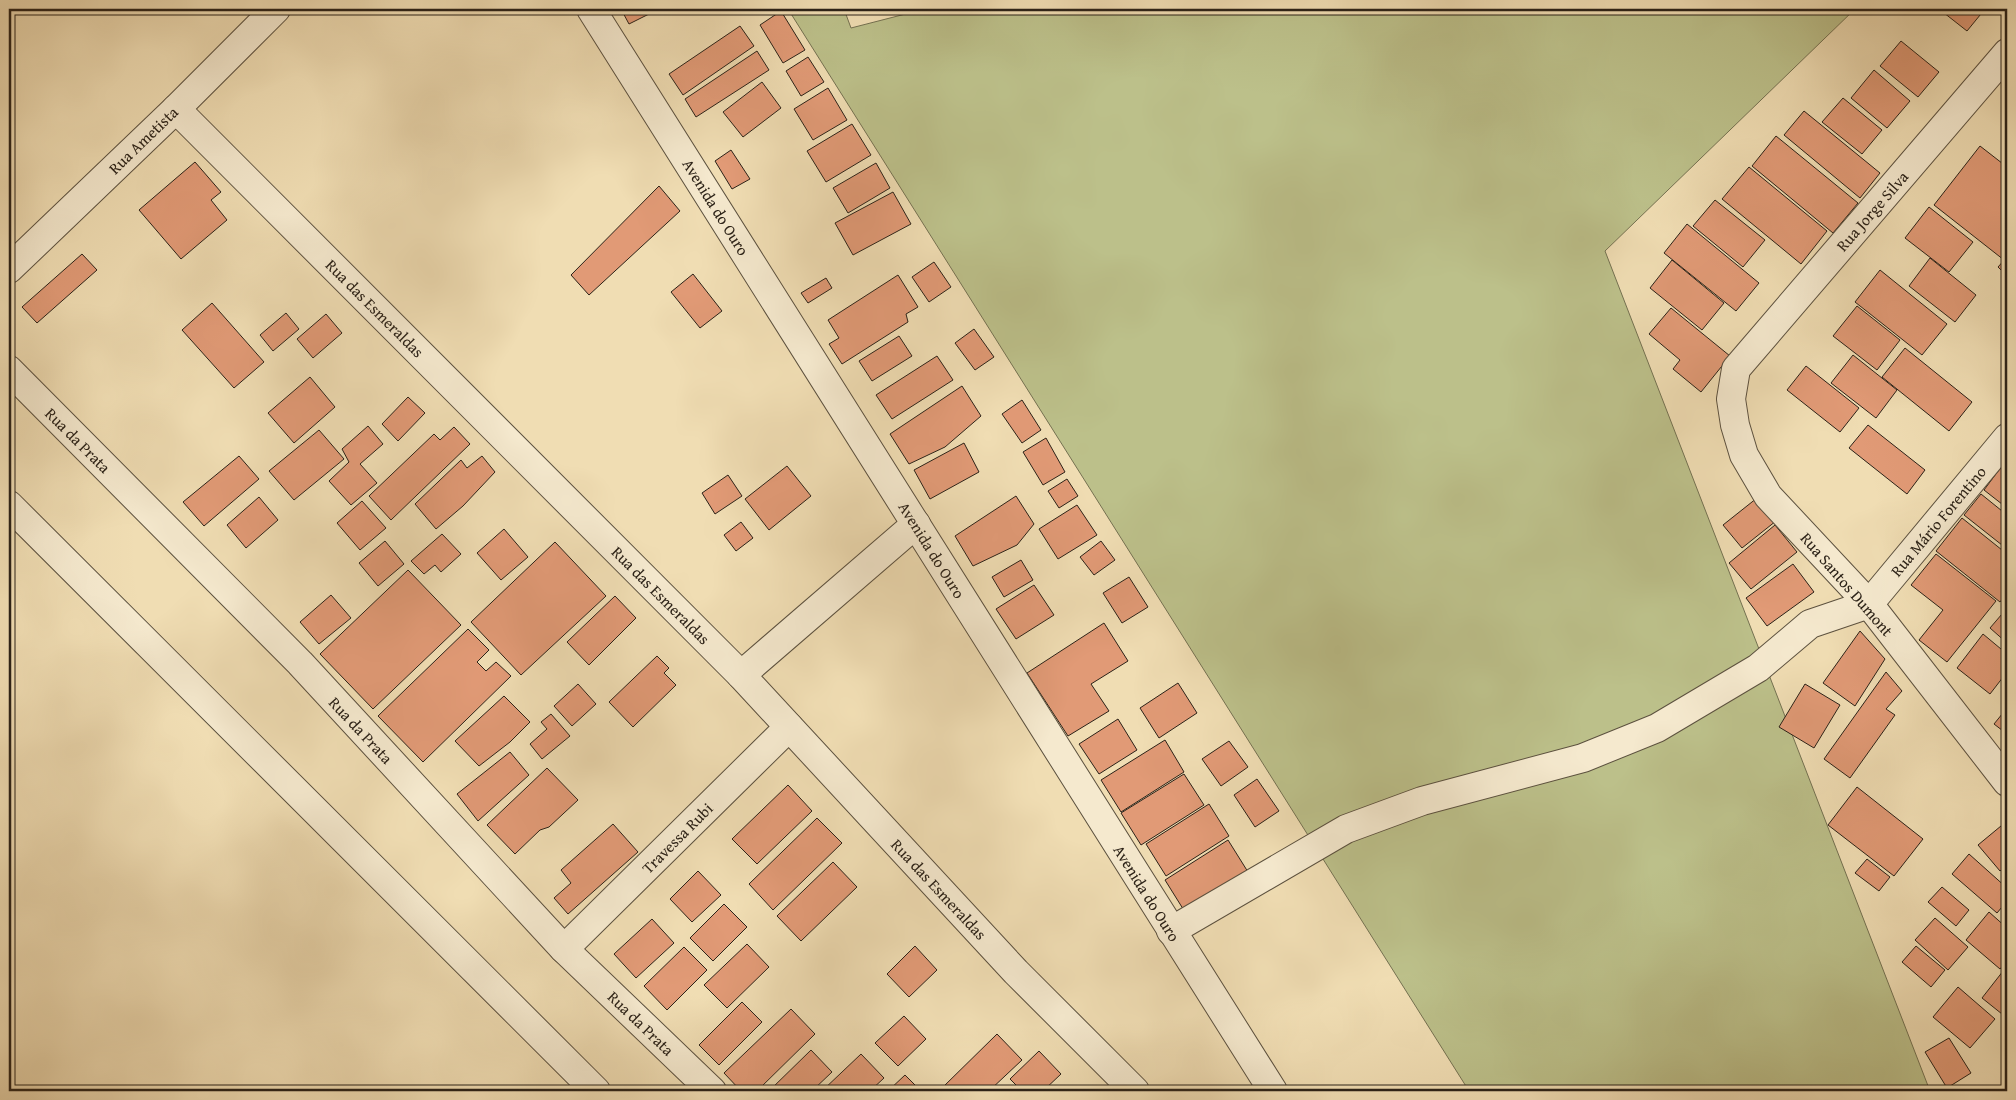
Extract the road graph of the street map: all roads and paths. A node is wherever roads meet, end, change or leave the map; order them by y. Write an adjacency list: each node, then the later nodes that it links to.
1 (276, 9): 4 (street, Rua Ametista)
2 (590, 9): 10 (street, Avenida do Ouro)
3 (2007, 53): 6 (street, Rua Jorge Silva)
4 (176, 109): 5 (street, Rua Ametista); 12 (street, Rua das Esmeraldas)
5 (9, 269)
6 (1736, 368): 11 (street, Rua Santos Dumont)
7 (9, 370): 16 (street, Rua da Prata)
8 (2007, 438): 11 (street, Rua Mário Forentino)
9 (9, 505): 17 (street)
10 (916, 524): 12 (street); 15 (street, Avenida do Ouro)
11 (1869, 604): 14 (street, Rua Santos Dumont); 15 (street)
12 (741, 675): 13 (street, Rua das Esmeraldas)
13 (789, 727): 16 (street, Travessa Rubi); 19 (street, Rua das Esmeraldas)
14 (2004, 769)
15 (1171, 931): 20 (street, Avenida do Ouro)
16 (564, 949): 18 (street, Rua da Prata)
17 (596, 1091)
18 (712, 1091)
19 (1135, 1091)
20 (1273, 1091)

